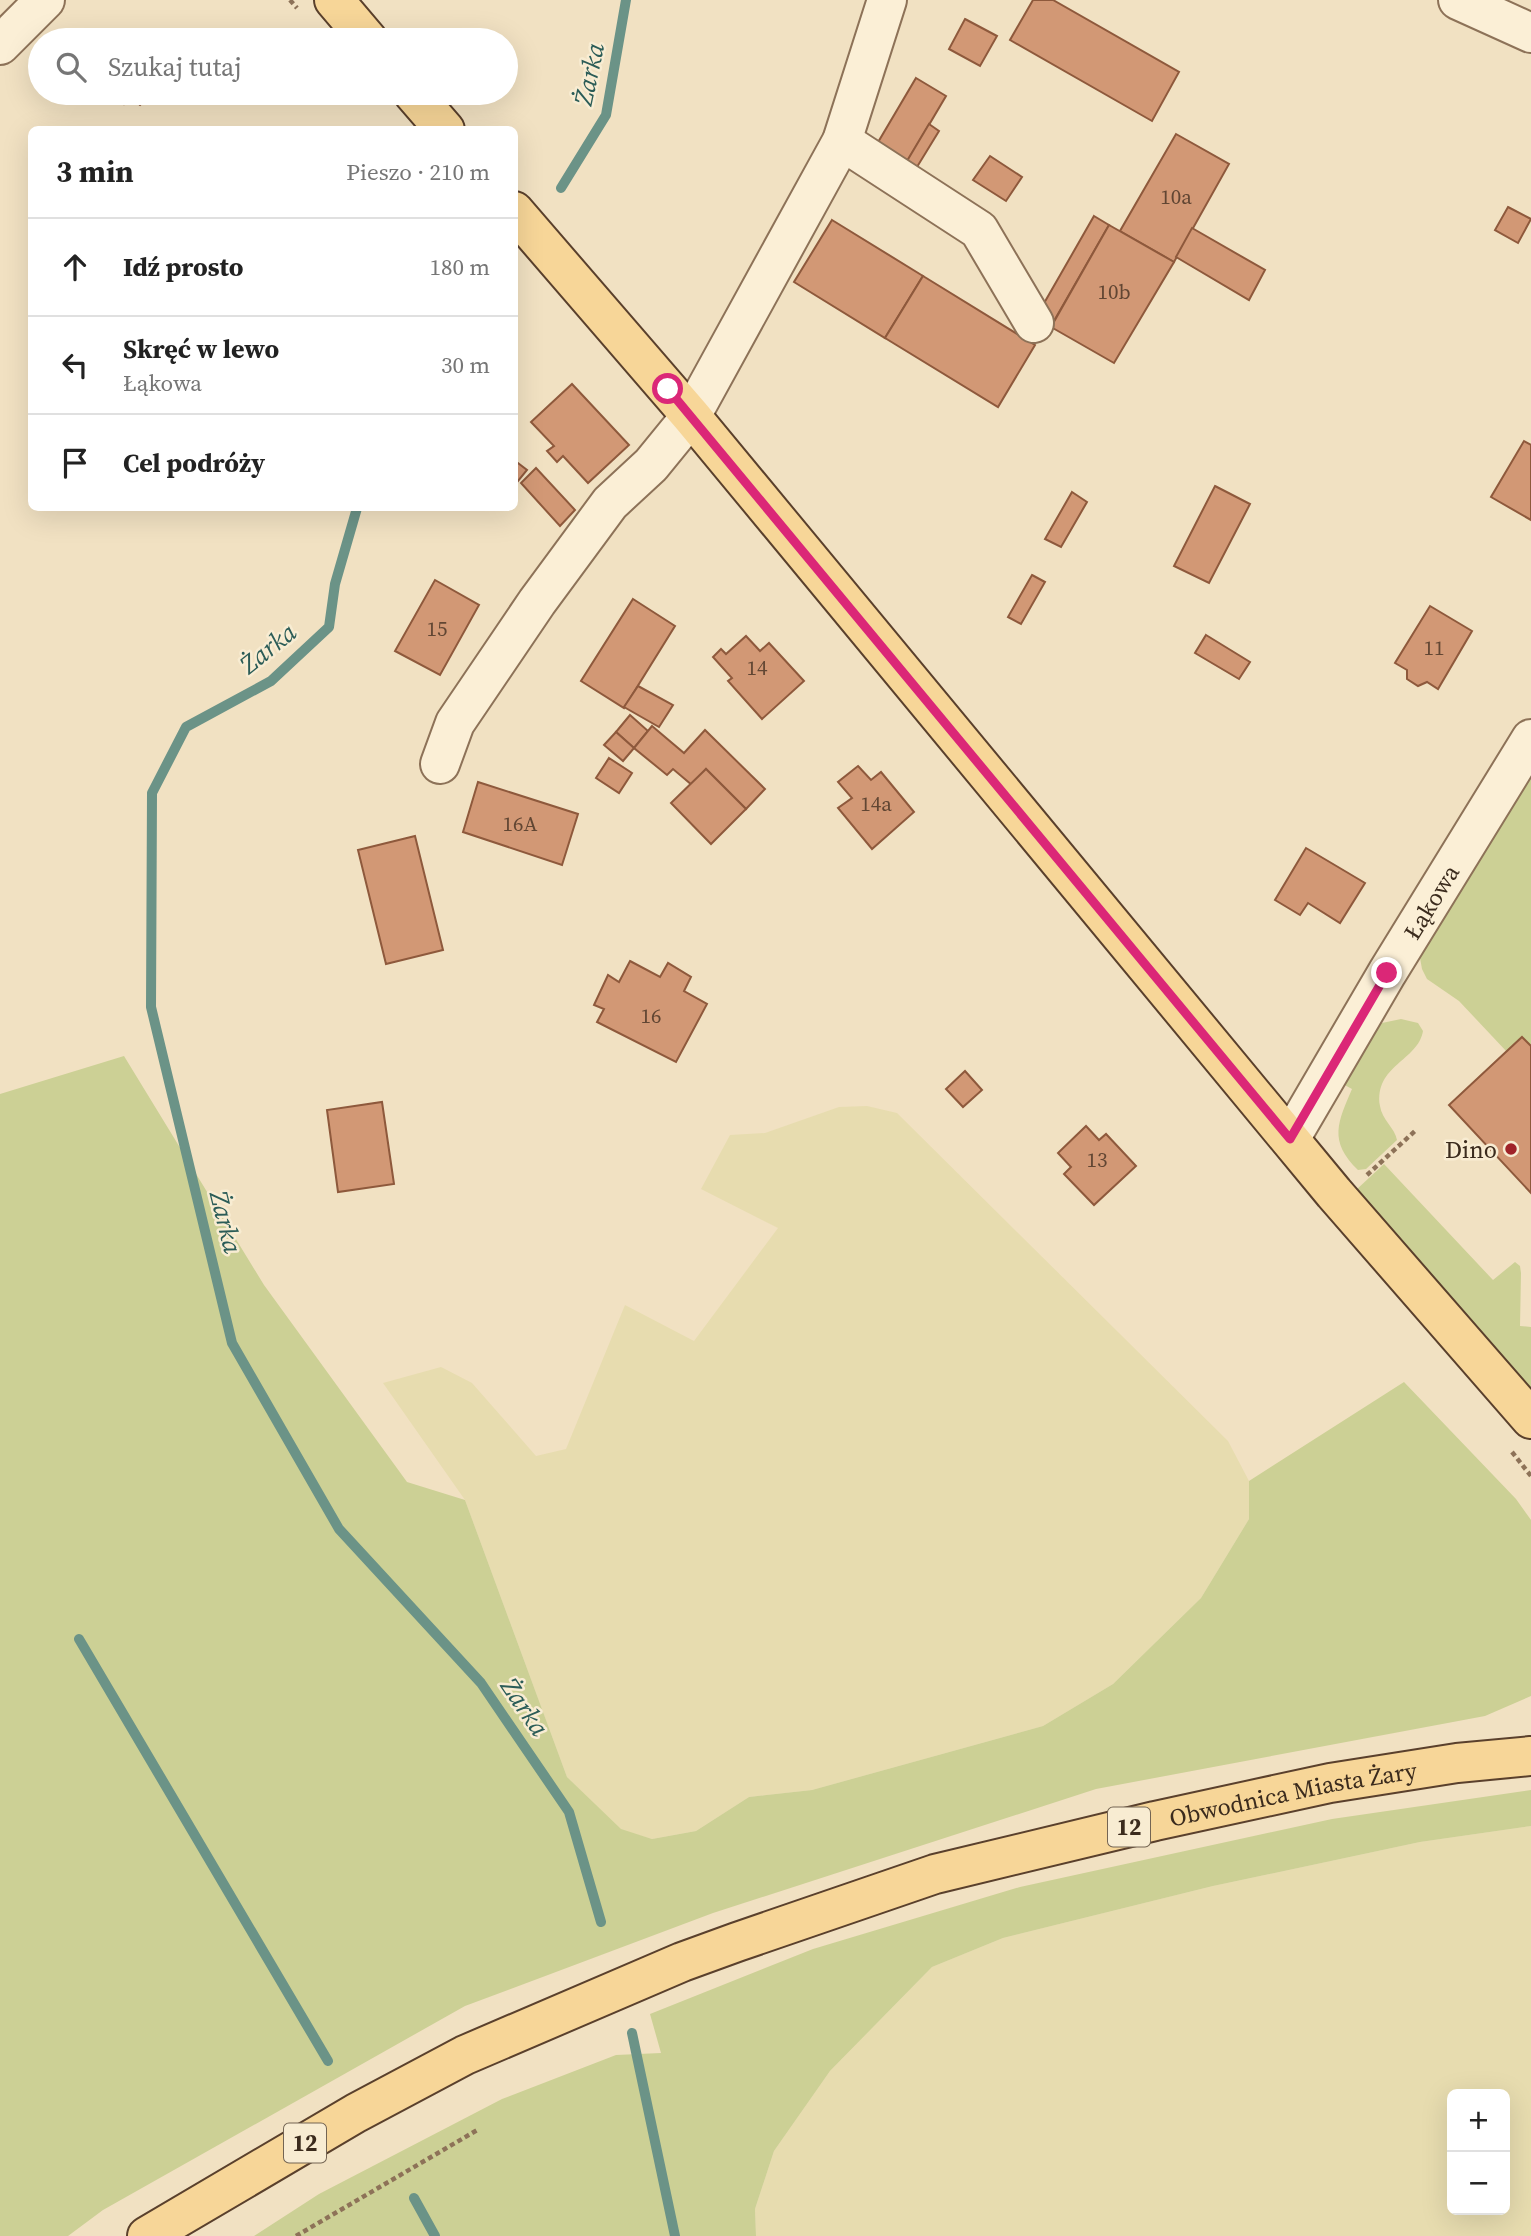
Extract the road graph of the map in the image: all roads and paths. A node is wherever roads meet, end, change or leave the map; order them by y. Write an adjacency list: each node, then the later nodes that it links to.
1 (45, 0): 7 (street)
2 (334, 0): 5 (main road)
3 (887, 0): 10 (street)
4 (1458, 0): 6 (street)
5 (358, 28)
6 (1531, 33)
7 (0, 45)
8 (424, 105): 9 (main road)
9 (442, 126)
10 (842, 141): 12 (street); 13 (street)
11 (518, 216): 13 (main road)
12 (1034, 323)
13 (691, 416): 15 (street); 17 (main road)
14 (1531, 739): 17 (street, Łąkowa)
15 (440, 764)
16 (1415, 1130): 18 (path)
17 (1290, 1139): 19 (main road)
18 (1365, 1177)
19 (1531, 1419)
20 (1531, 1756): 22 (main road, Obwodnica Miasta Żary / 12)
21 (479, 2129): 23 (path)
22 (147, 2236)
23 (296, 2236)

